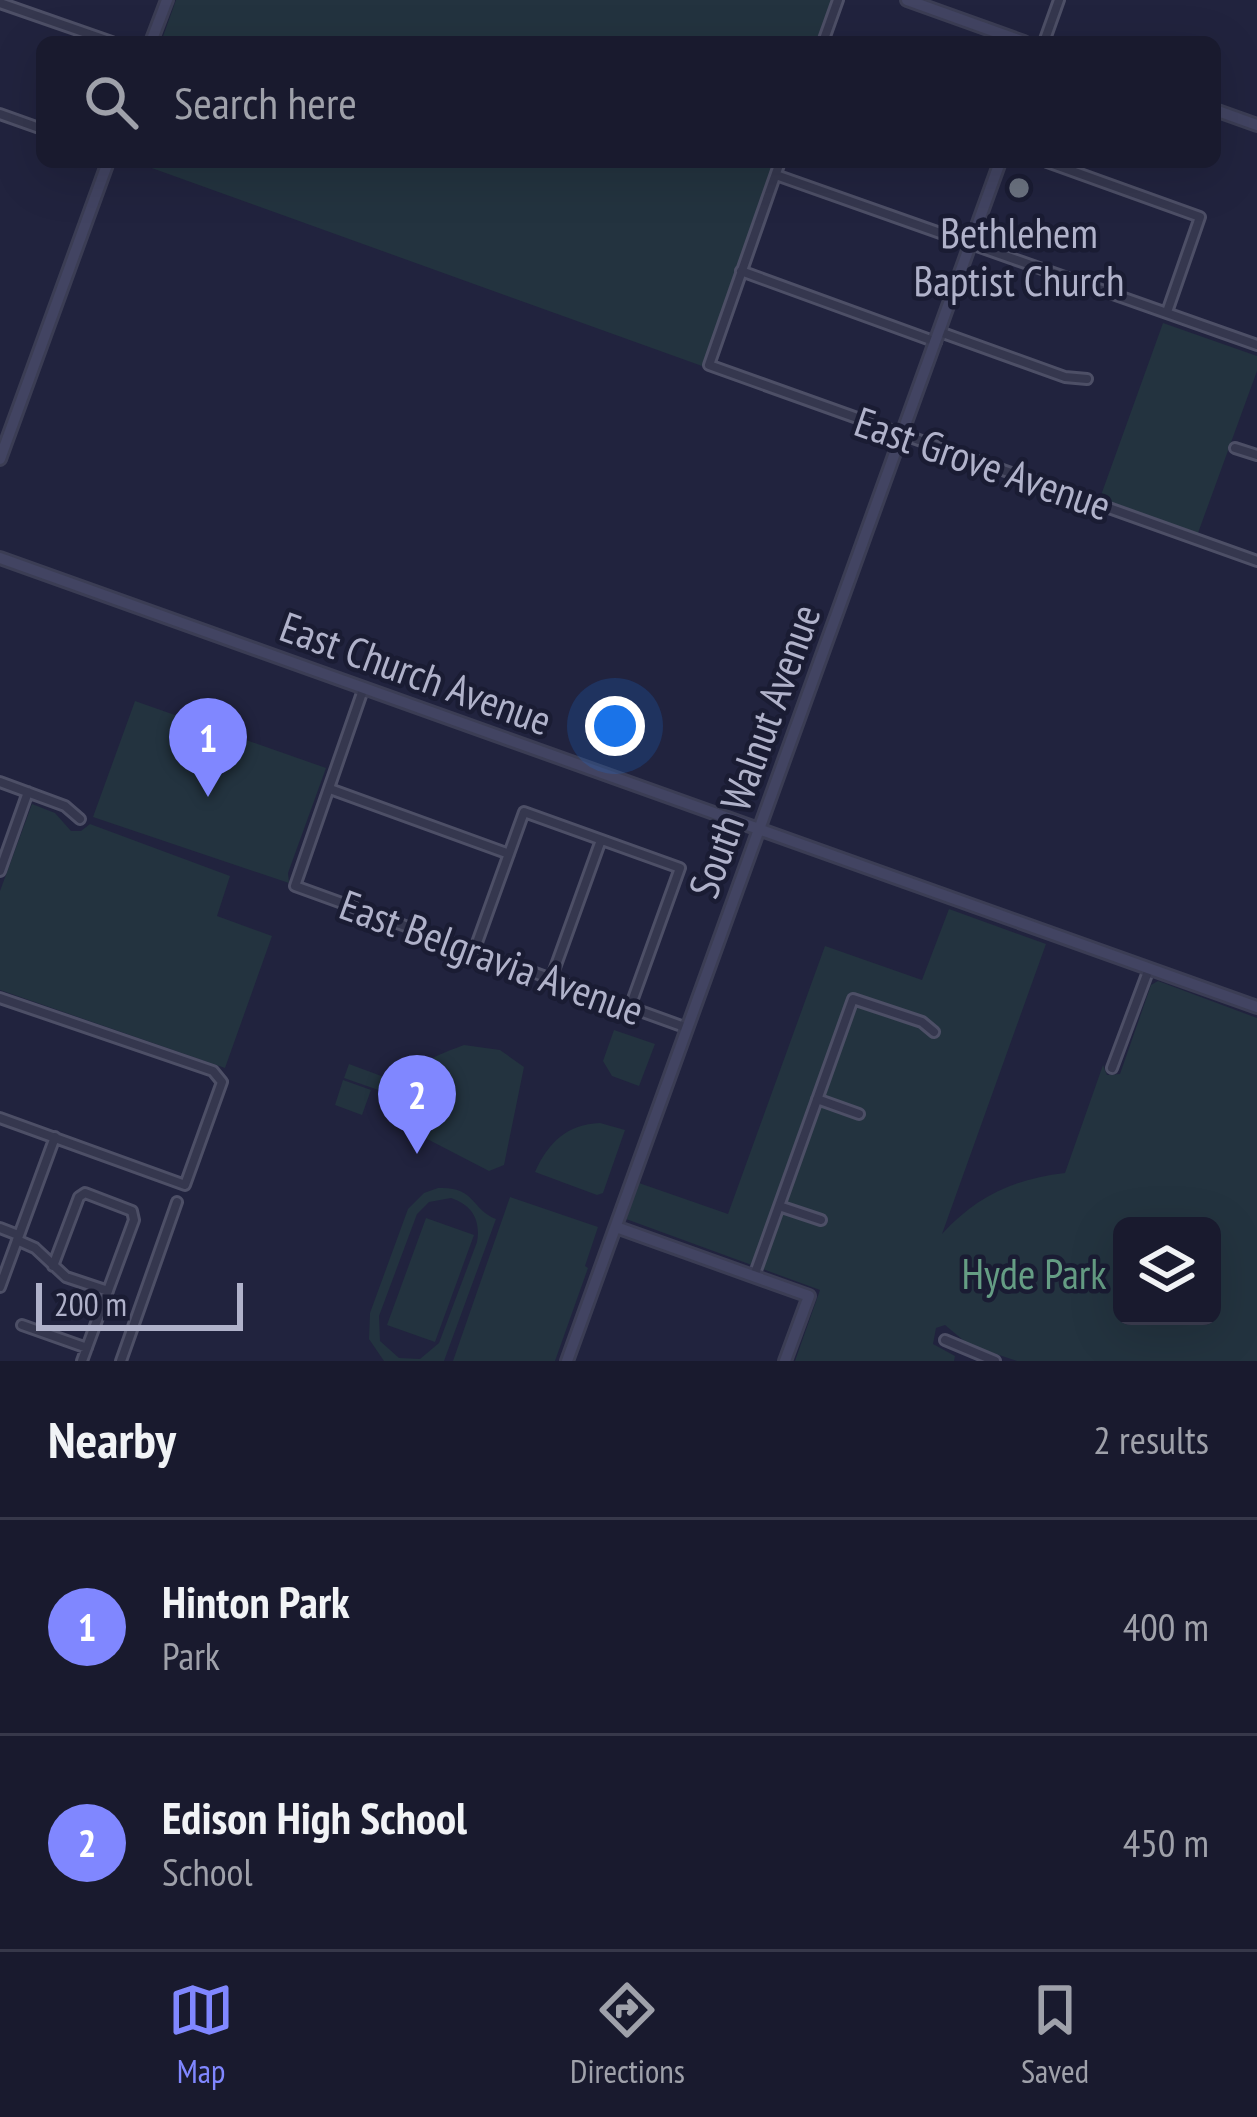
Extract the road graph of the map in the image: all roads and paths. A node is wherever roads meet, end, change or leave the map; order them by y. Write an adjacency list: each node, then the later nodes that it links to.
1 (167, 0): 7 (street)
2 (838, 0): 8 (street)
3 (907, 0): 9 (street)
4 (1059, 0): 10 (street)
5 (0, 3): 6 (street)
6 (95, 36)
7 (154, 36)
8 (825, 36)
9 (1007, 36)
10 (1045, 36)
11 (1221, 112): 13 (street)
12 (0, 114): 14 (street)
13 (1257, 125)
14 (36, 127)
15 (106, 168): 29 (street)
16 (778, 168): 19 (street)
17 (998, 168): 20 (street, South Walnut Avenue)
18 (1064, 168): 22 (street)
19 (776, 175): 20 (street); 21 (street)
20 (971, 245): 22 (street); 23 (street, South Walnut Avenue)
21 (741, 271): 23 (street); 26 (street, East Grove Avenue)
22 (1167, 312): 24 (street)
23 (938, 337): 25 (street); 26 (street, South Walnut Avenue)
24 (1257, 345)
25 (1088, 379)
26 (903, 435): 31 (street, East Grove Avenue); 37 (street, South Walnut Avenue)
27 (1235, 448): 28 (street)
28 (1257, 455)
29 (0, 459)
30 (0, 558): 32 (street, East Church Avenue)
31 (1257, 561)
32 (363, 690): 34 (street); 37 (street, East Church Avenue)
33 (0, 782): 35 (street)
34 (329, 789): 39 (street); 41 (street, East Belgravia Avenue)
35 (28, 792): 36 (street); 40 (street)
36 (80, 819)
37 (760, 832): 42 (street, East Church Avenue); 47 (street, South Walnut Avenue)
38 (602, 840): 39 (street); 43 (street); 45 (street)
39 (509, 854): 41 (street)
40 (0, 871)
41 (474, 951): 43 (street, East Belgravia Avenue)
42 (1149, 969): 46 (street, East Church Avenue); 49 (street)
43 (551, 979): 45 (street, East Belgravia Avenue)
44 (0, 998): 53 (street)
45 (629, 1007): 47 (street, East Belgravia Avenue)
46 (1257, 1007)
47 (688, 1029): 57 (street, South Walnut Avenue)
48 (934, 1032): 50 (street)
49 (1112, 1068)
50 (817, 1099): 51 (street); 55 (street)
51 (859, 1114)
52 (0, 1118): 53 (street)
53 (55, 1137): 59 (street)
54 (177, 1202): 68 (street)
55 (779, 1206): 56 (street); 61 (street)
56 (820, 1220)
57 (616, 1227): 61 (street); 69 (street, South Walnut Avenue)
58 (0, 1228): 59 (street)
59 (18, 1238): 60 (street); 62 (street)
60 (52, 1266): 63 (street); 63 (street)
61 (754, 1276): 70 (street)
62 (0, 1287)
63 (107, 1292): 66 (street)
64 (22, 1325): 66 (street)
65 (945, 1340): 71 (street)
66 (87, 1348): 67 (street)
67 (82, 1361)
68 (121, 1361)
69 (567, 1361)
70 (785, 1361)
71 (994, 1361)

